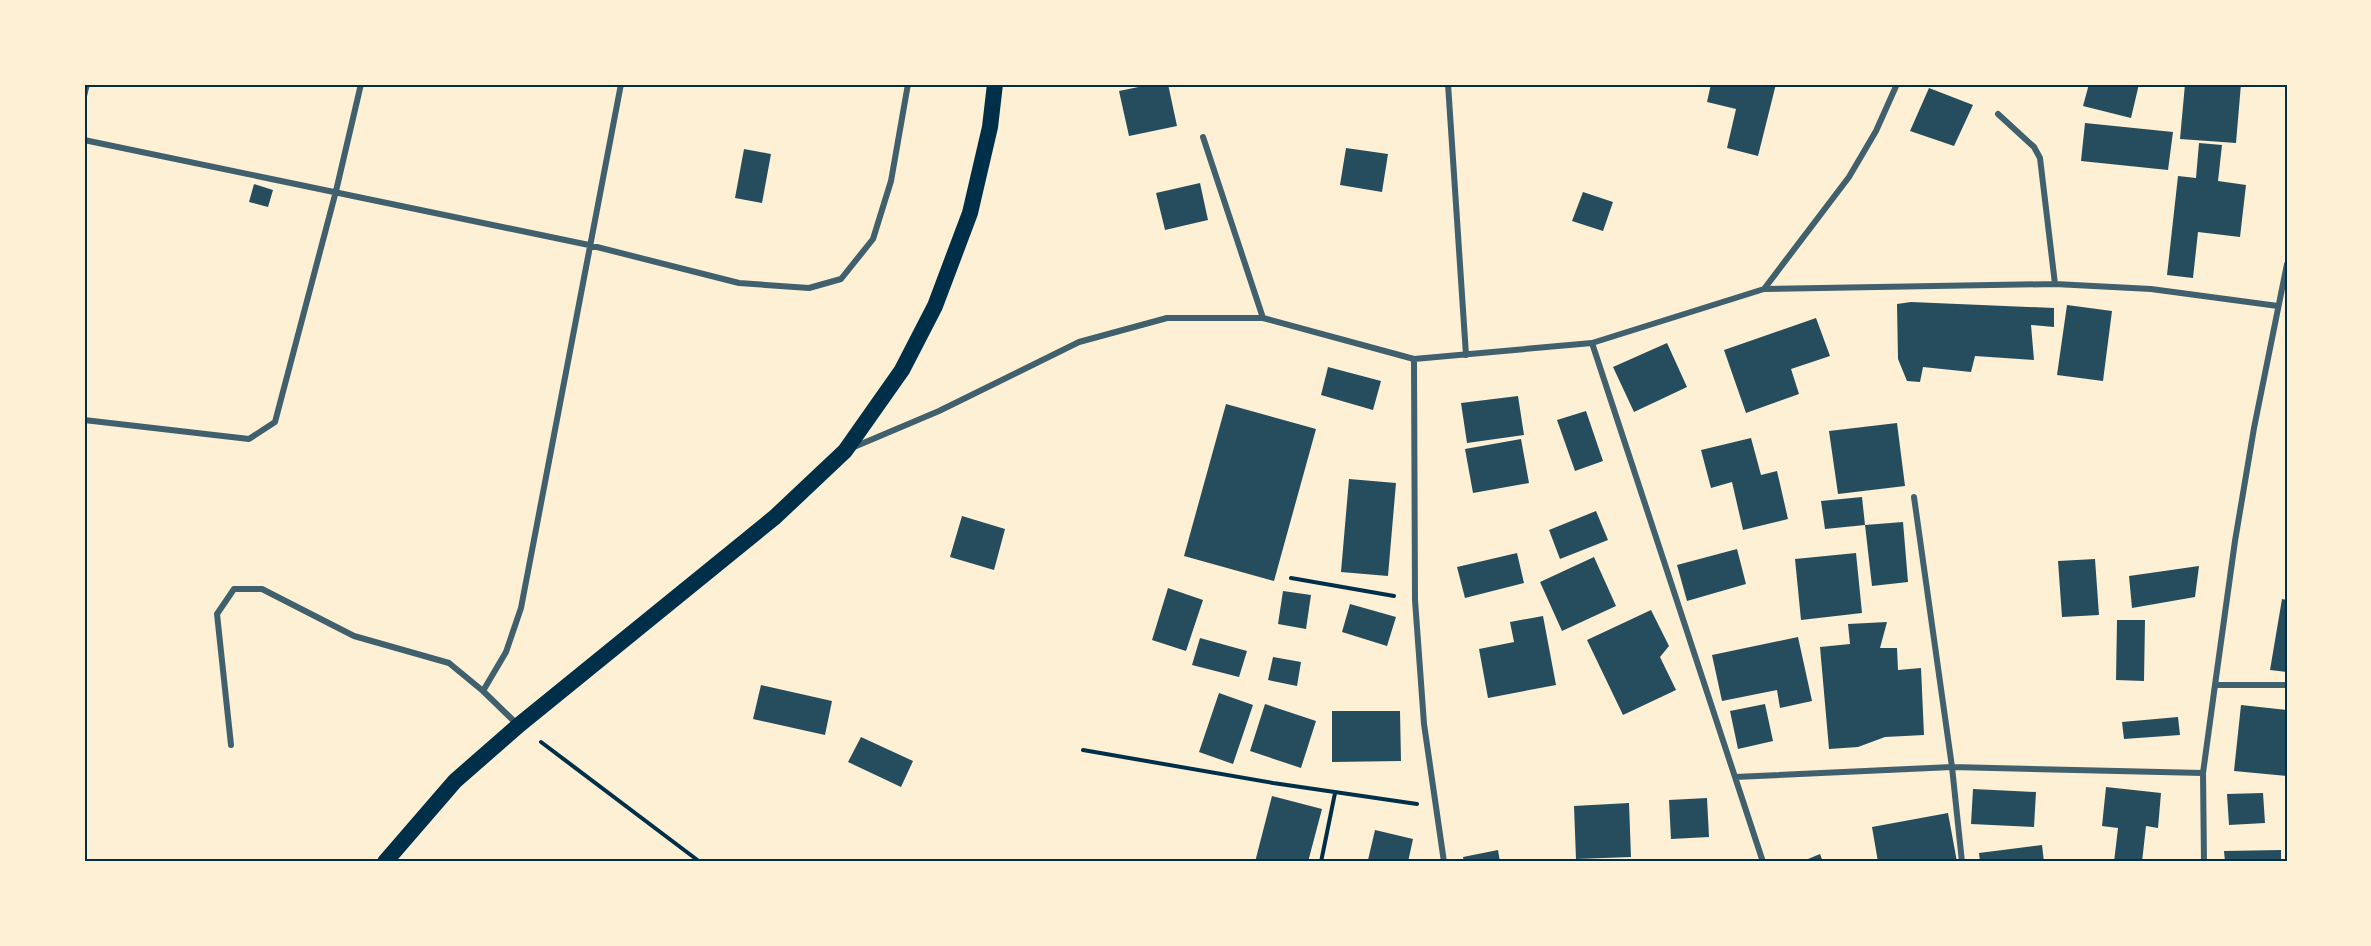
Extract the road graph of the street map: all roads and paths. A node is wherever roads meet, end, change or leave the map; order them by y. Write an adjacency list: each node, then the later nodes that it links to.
1 (87, 84): 8 (street)
2 (361, 84): 12 (street)
3 (621, 84): 13 (street)
4 (908, 84): 13 (street)
5 (995, 84): 23 (highway)
6 (1448, 84): 20 (street)
7 (1897, 84): 16 (street)
8 (84, 96)
9 (1998, 114): 15 (street)
10 (1203, 137): 18 (street)
11 (84, 140): 12 (street)
12 (336, 191): 13 (street); 22 (street)
13 (589, 245): 29 (street)
14 (2287, 264): 17 (street)
15 (2055, 284): 16 (street); 17 (street)
16 (1764, 289): 19 (street)
17 (2278, 306): 27 (street)
18 (1263, 318): 21 (street); 23 (street)
19 (1592, 344): 20 (street); 35 (street)
20 (1466, 355): 21 (street)
21 (1414, 359): 26 (street)
22 (84, 420)
23 (845, 451): 30 (highway)
24 (1914, 496): 33 (street)
25 (1291, 578): 26 (path)
26 (1415, 600): 37 (street)
27 (2214, 685): 28 (street); 34 (street)
28 (2287, 685)
29 (483, 691): 30 (street); 31 (street)
30 (519, 725): 38 (highway); 39 (path)
31 (231, 745)
32 (1083, 750): 36 (path)
33 (1952, 767): 34 (street); 35 (street); 43 (street)
34 (2204, 773): 44 (street)
35 (1735, 777): 42 (street)
36 (1335, 793): 37 (path); 40 (path)
37 (1437, 807): 41 (street)
38 (385, 862)
39 (700, 862)
40 (1321, 862)
41 (1444, 862)
42 (1763, 862)
43 (1962, 862)
44 (2204, 862)

